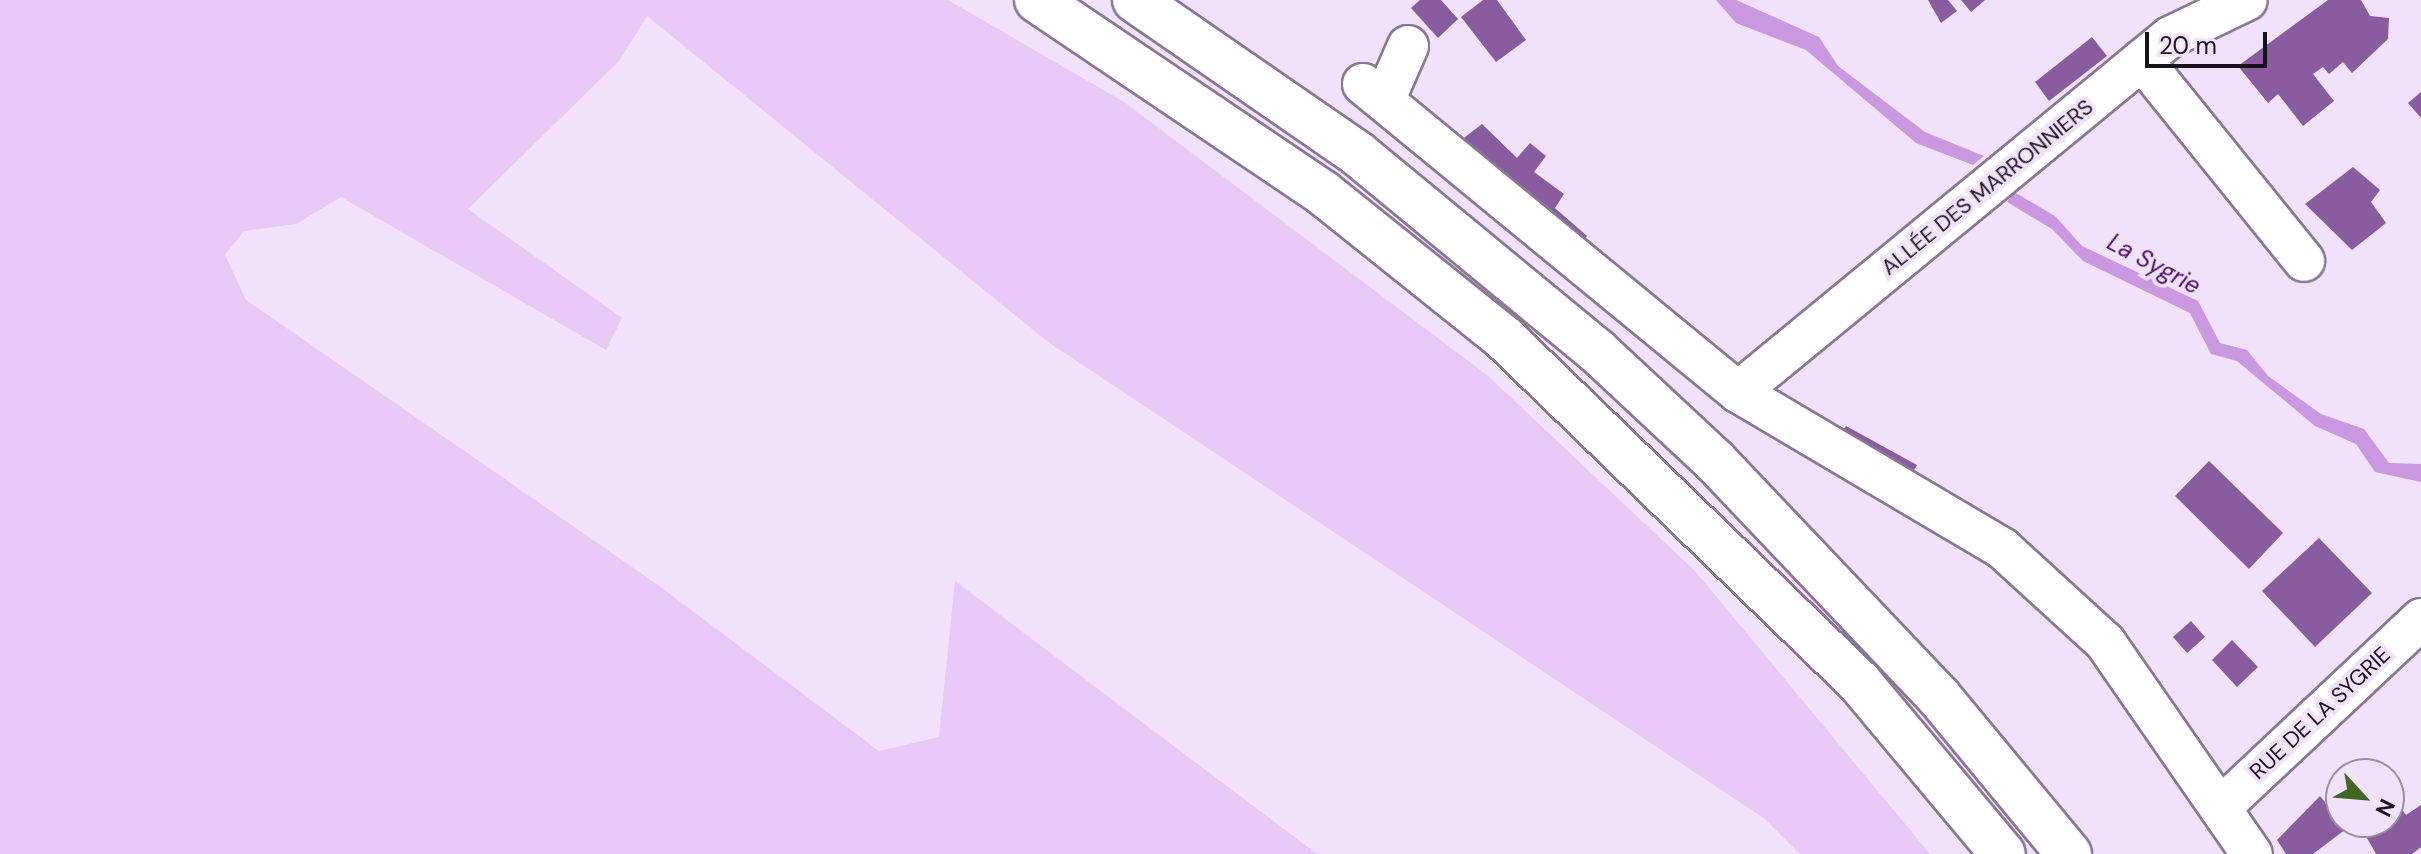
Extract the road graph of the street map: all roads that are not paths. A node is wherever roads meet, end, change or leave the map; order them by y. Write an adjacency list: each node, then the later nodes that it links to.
1 (1037, 0): 10 (highway)
2 (1135, 0): 11 (highway)
3 (2247, 0): 5 (street, ALLÉE DES MARRONNIERS)
4 (1408, 46): 7 (street)
5 (2142, 60): 6 (street); 7 (street, ALLÉE DES MARRONNIERS)
6 (2304, 261)
7 (1738, 392): 9 (street)
8 (2421, 619): 9 (street, RUE DE LA SYGRIE)
9 (2220, 808): 12 (street)
10 (2003, 854)
11 (2069, 854)
12 (2252, 854)

